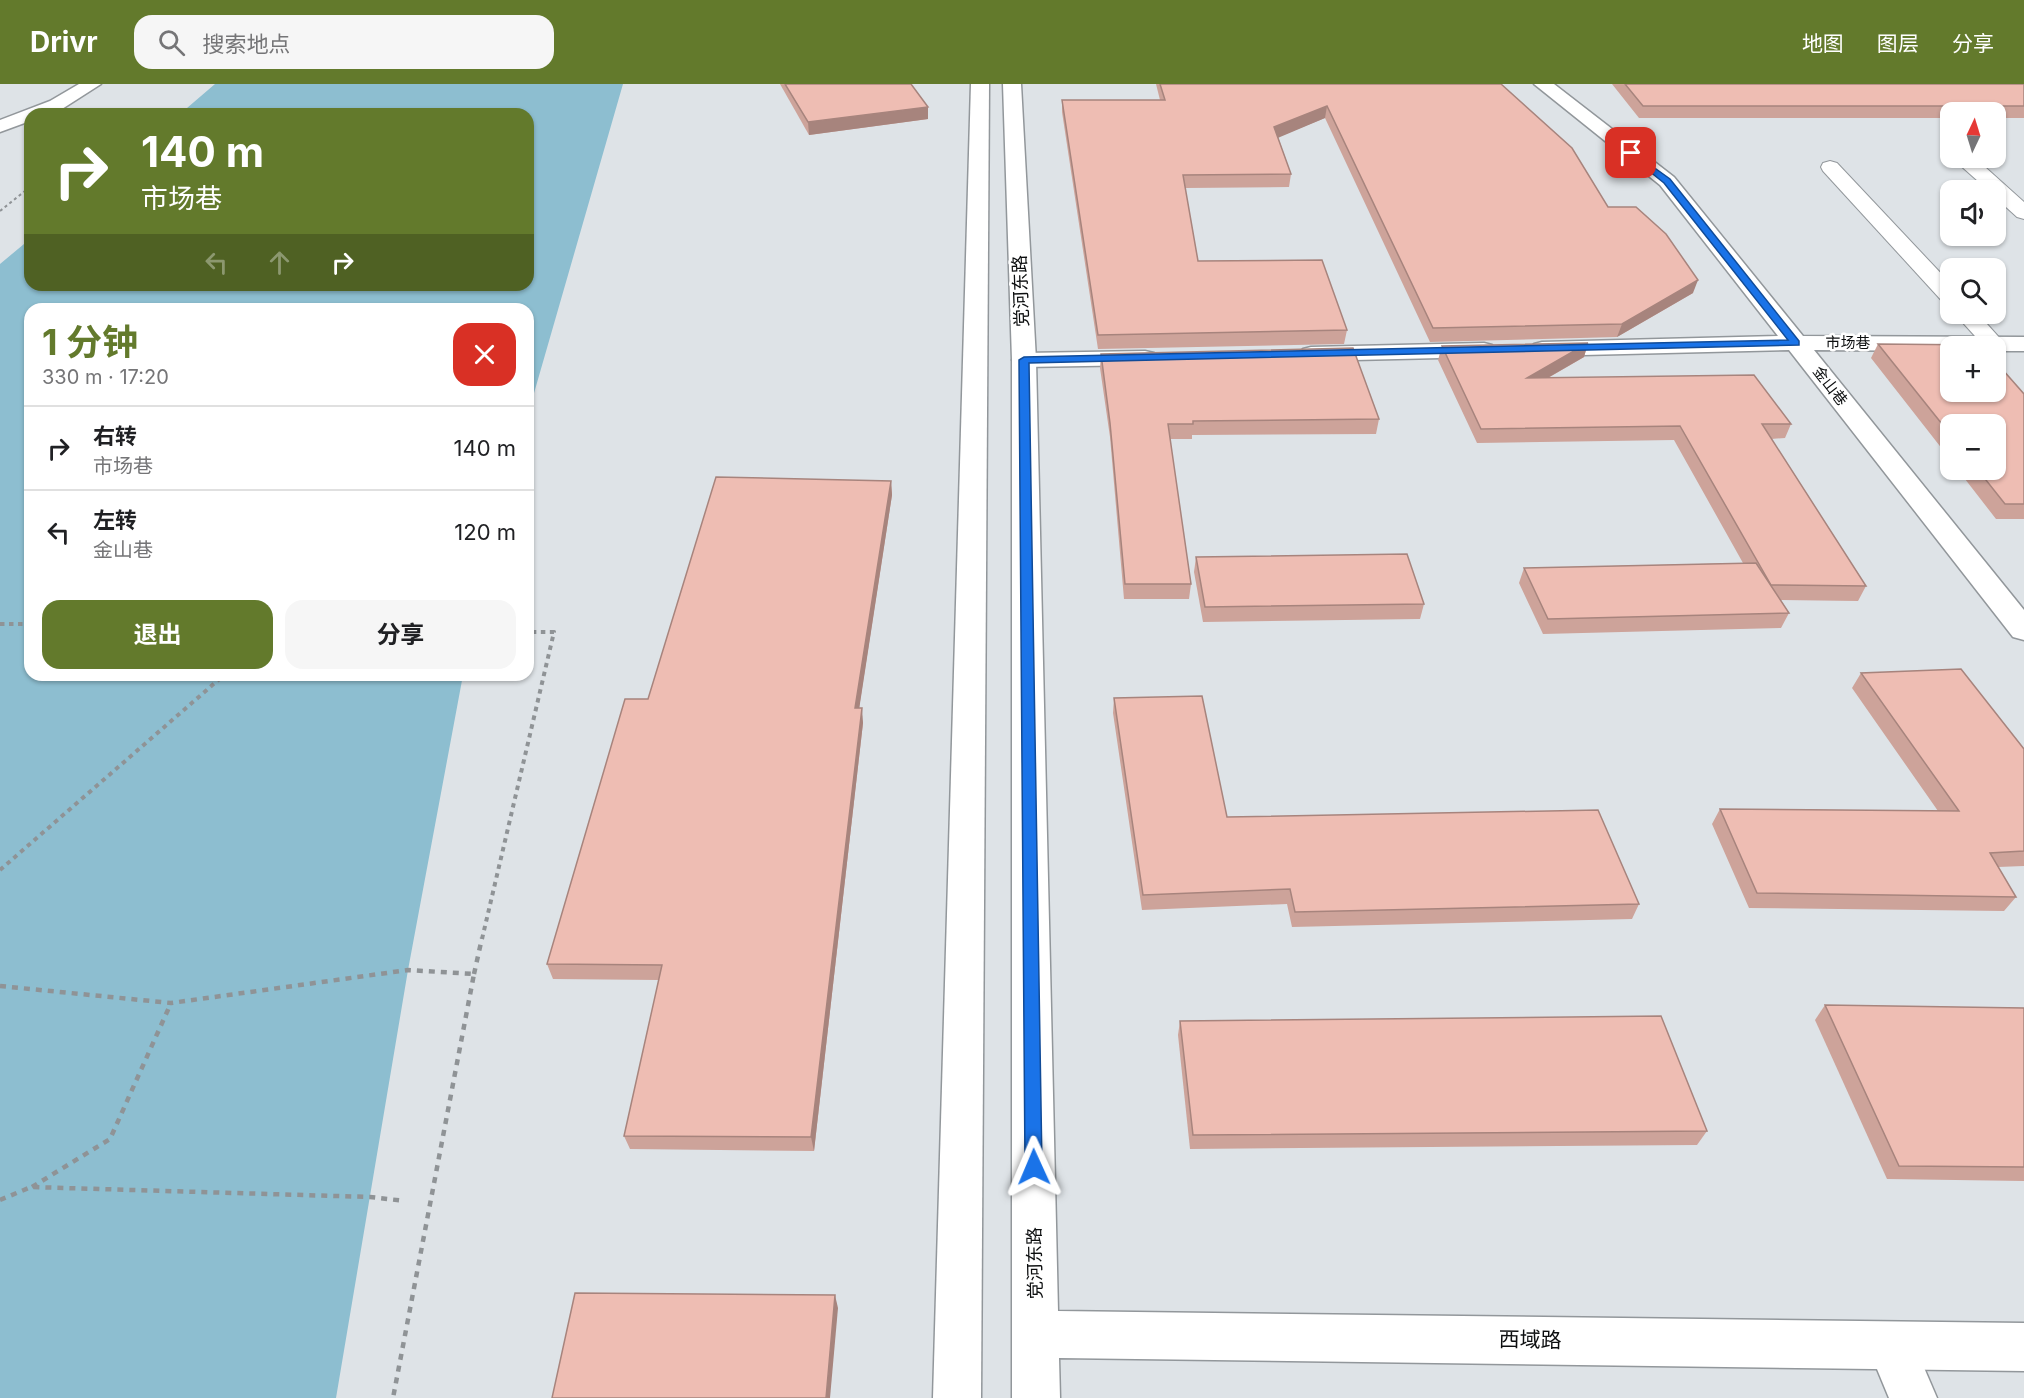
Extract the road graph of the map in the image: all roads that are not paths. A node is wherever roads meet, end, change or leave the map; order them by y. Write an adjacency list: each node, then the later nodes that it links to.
1 (92, 84): 5 (main road)
2 (980, 84): 25 (main road)
3 (1012, 84): 20 (main road, 党河东路)
4 (1543, 84): 14 (main road, 金山巷)
5 (48, 108)
6 (24, 117): 7 (main road)
7 (0, 126)
8 (1830, 167): 11 (lane)
9 (1975, 168): 10 (lane)
10 (2024, 213)
11 (1940, 285)
12 (1975, 324): 13 (lane)
13 (1987, 336)
14 (1796, 343): 15 (main road, 市场巷); 18 (main road, 市场巷); 21 (main road, 金山巷)
15 (1940, 344)
16 (2006, 344): 17 (main road, 市场巷)
17 (2024, 344)
18 (1285, 355)
19 (1167, 357): 20 (main road)
20 (1024, 360): 22 (main road, 党河东路)
21 (2024, 630)
22 (1035, 1334): 23 (main road, 西域路); 26 (main road, 党河东路)
23 (1890, 1345): 24 (main road, 西域路); 27 (main road)
24 (2024, 1347)
25 (957, 1398)
26 (1036, 1398)
27 (1912, 1398)

